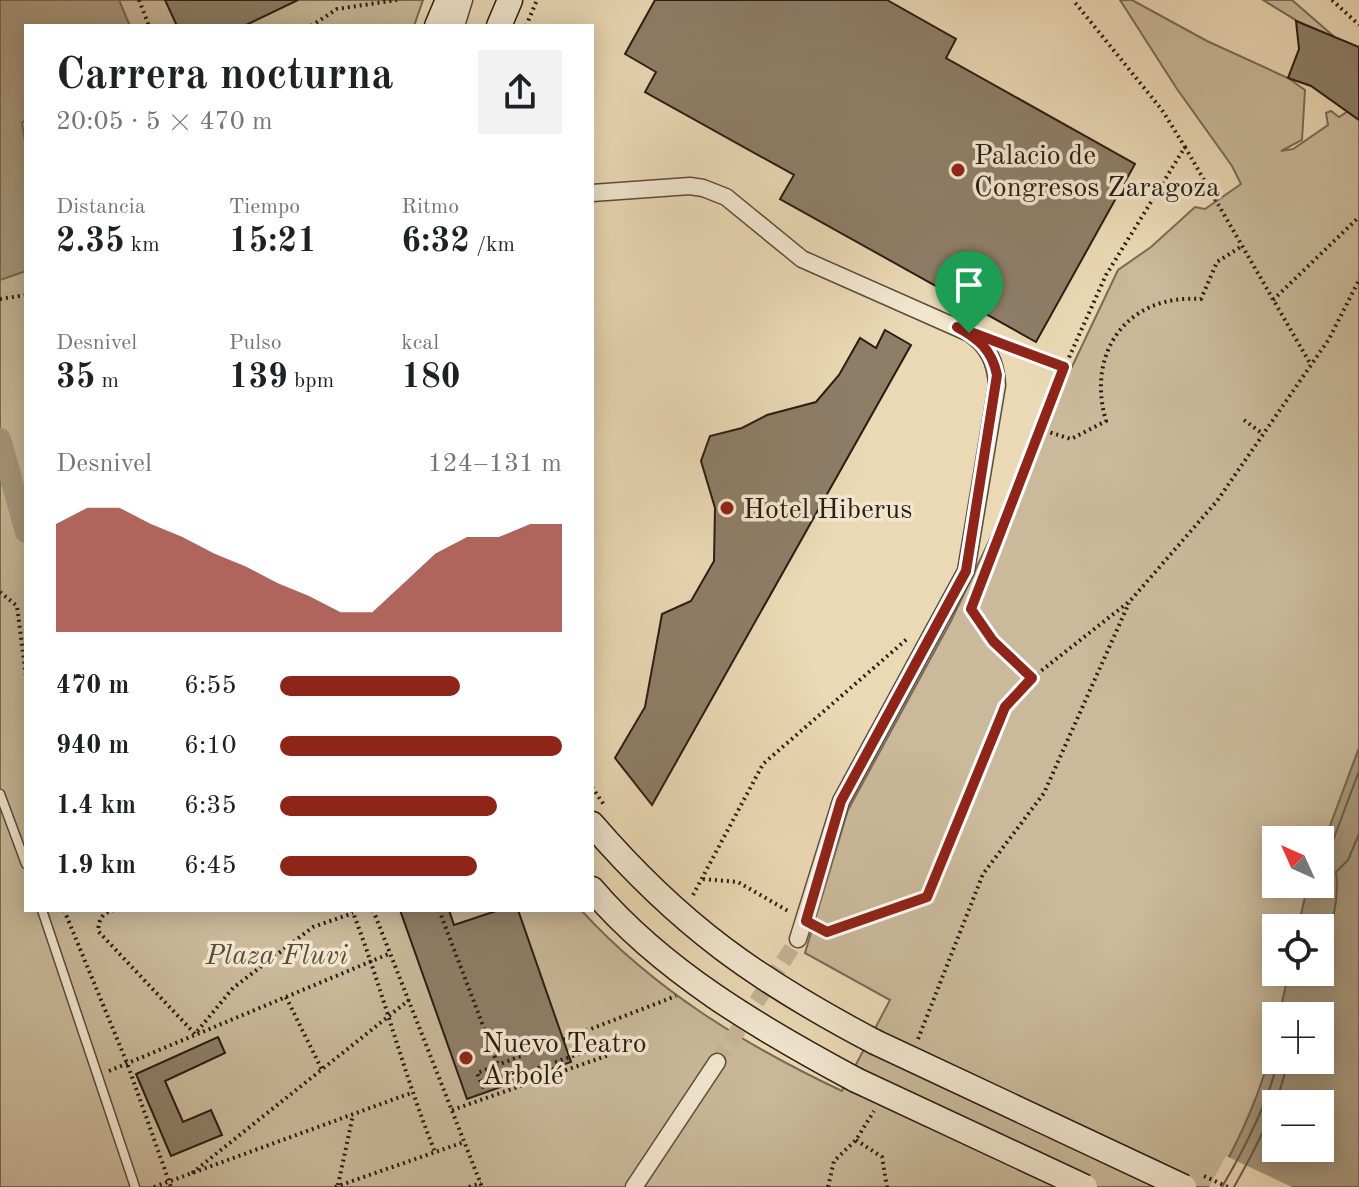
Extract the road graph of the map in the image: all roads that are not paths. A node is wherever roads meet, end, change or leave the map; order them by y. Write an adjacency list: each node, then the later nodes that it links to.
1 (448, 0): 4 (main road)
2 (464, 0): 5 (street)
3 (510, 0): 6 (main road)
4 (438, 24)
5 (457, 24)
6 (500, 24)
7 (594, 193): 13 (street)
8 (0, 794): 10 (lane)
9 (594, 826): 18 (main road, bridge)
10 (24, 858)
11 (594, 891): 17 (main road, bridge)
12 (43, 912): 15 (lane)
13 (798, 939)
14 (717, 1062): 16 (street)
15 (135, 1187)
16 (634, 1187)
17 (1085, 1187)
18 (1184, 1187)

